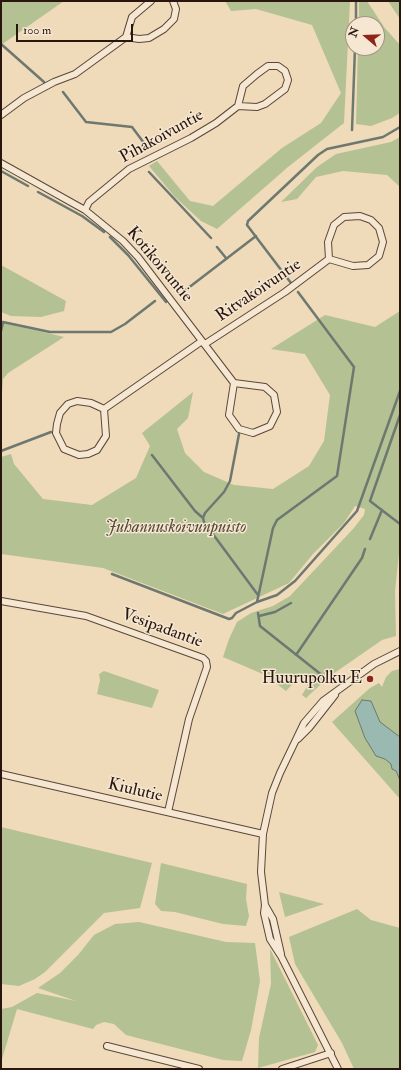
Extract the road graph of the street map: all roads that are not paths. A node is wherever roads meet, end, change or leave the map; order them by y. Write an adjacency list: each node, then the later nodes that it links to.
1 (151, 1): 3 (street)
2 (173, 1): 3 (street)
3 (126, 38): 5 (street)
4 (238, 106): 4 (street); 7 (street, Pihakoivuntie)
5 (1, 115)
6 (1, 163): 7 (street, Kotikoivuntie)
7 (85, 210): 9 (street, Kotikoivuntie)
8 (329, 259): 8 (street); 9 (street, Ritvakoivuntie)
9 (204, 342): 10 (street, Kotikoivuntie); 11 (street, Ritvakoivuntie)
10 (234, 383): 10 (street)
11 (104, 409): 11 (street)
12 (1, 601): 15 (street, Vesipadantie)
13 (400, 651): 16 (street)
14 (1, 774): 15 (street, Kiulutie)
15 (168, 812): 16 (street, Kiulutie)
16 (263, 834): 18 (street)
17 (106, 1046): 19 (street)
18 (331, 1053): 20 (street); 21 (street)
19 (199, 1069)
20 (282, 1069)
21 (338, 1069)

